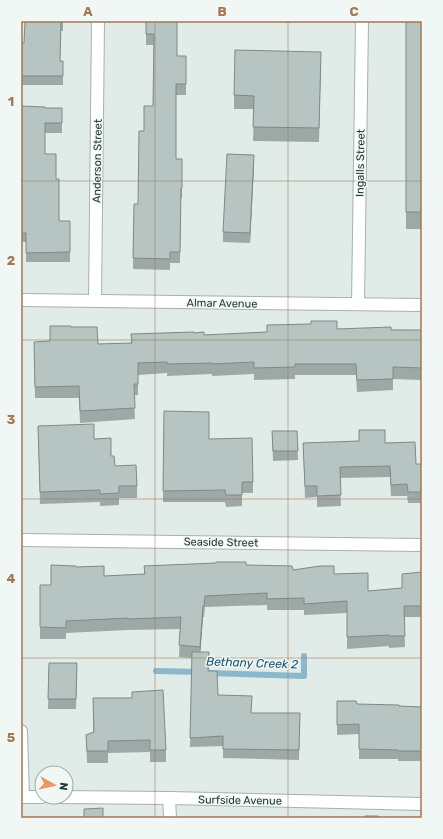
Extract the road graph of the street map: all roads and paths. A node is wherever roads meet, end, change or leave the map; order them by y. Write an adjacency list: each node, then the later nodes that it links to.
1 (98, 21): 4 (street, Anderson Street)
2 (362, 21): 5 (street, Ingalls Street)
3 (21, 300): 4 (street, Almar Avenue)
4 (95, 301): 5 (street, Almar Avenue)
5 (358, 304): 6 (street, Almar Avenue)
6 (422, 306)
7 (21, 540): 8 (street, Seaside Street)
8 (422, 545)
9 (21, 732): 10 (street)
10 (22, 797): 11 (street)
11 (34, 797)
12 (74, 797): 13 (street, Surfside Avenue)
13 (170, 798): 14 (street, Surfside Avenue); 15 (street)
14 (422, 804)
15 (170, 818)

